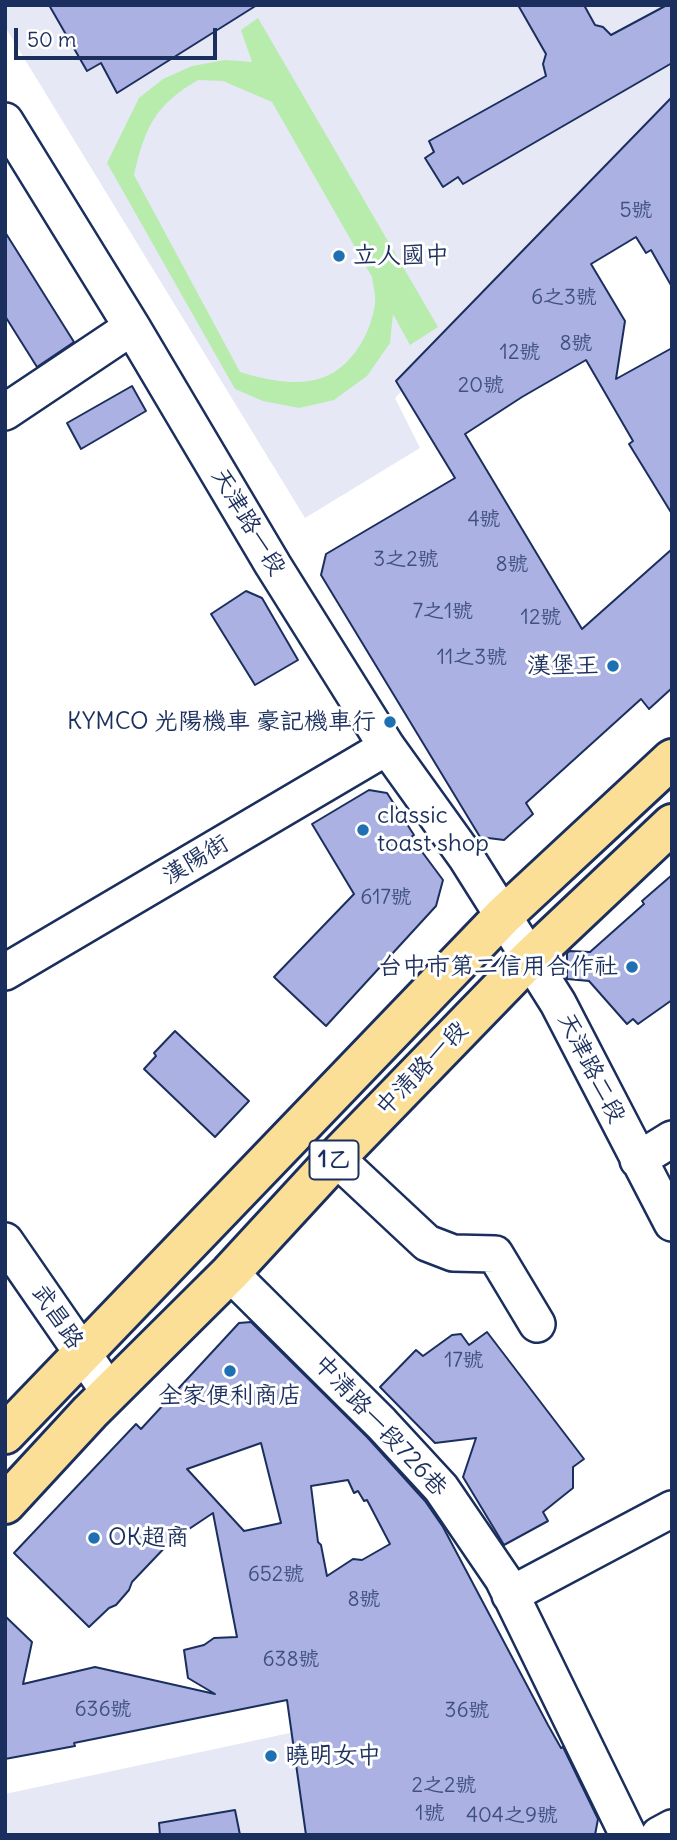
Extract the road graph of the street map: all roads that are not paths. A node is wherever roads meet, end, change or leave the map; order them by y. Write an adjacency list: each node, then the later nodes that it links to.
1 (5, 121): 2 (street, 天津路一段)
2 (132, 327): 3 (street); 4 (street, 天津路一段)
3 (5, 412)
4 (387, 747): 7 (street, 天津路一段); 9 (street, 漢陽街)
5 (672, 759): 7 (main road, 中清路一段 / 1乙)
6 (672, 824): 8 (main road, 中清路一段 / 1乙)
7 (503, 916): 8 (street, 天津路二段); 17 (main road, 中清路一段 / 1乙)
8 (529, 959): 11 (main road, 中清路一段 / 1乙); 12 (street, 天津路二段)
9 (5, 972)
10 (672, 1139): 12 (street)
11 (335, 1158): 15 (main road, 中清路一段 / 1乙); 16 (street)
12 (638, 1160): 13 (street, 天津路二段)
13 (672, 1223)
14 (5, 1241): 17 (street, 武昌路)
15 (230, 1273): 18 (main road, 中清路一段 / 1乙); 22 (street, 中清路一段726巷)
16 (537, 1324)
17 (82, 1354): 18 (street, 武昌路); 19 (main road, 中清路一段 / 1乙)
18 (110, 1393): 20 (main road, 中清路一段 / 1乙)
19 (5, 1434)
20 (5, 1504)
21 (672, 1509): 22 (street)
22 (510, 1595): 24 (street, 中清路一段726巷)
23 (672, 1828): 25 (street)
24 (628, 1835)
25 (659, 1835)

